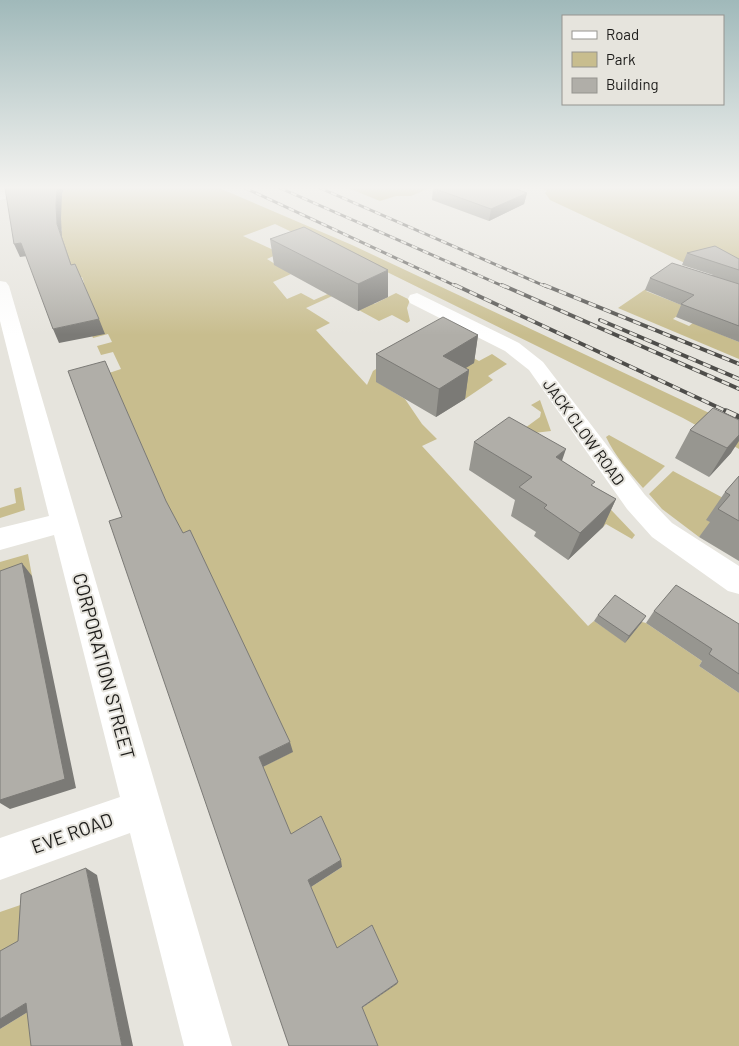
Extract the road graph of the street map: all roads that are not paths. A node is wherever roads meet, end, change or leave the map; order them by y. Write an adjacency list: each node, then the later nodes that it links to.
1 (0, 286): 3 (street, CORPORATION STREET)
2 (417, 299): 6 (street, JACK CLOW ROAD)
3 (10, 367): 4 (street, CORPORATION STREET)
4 (65, 522): 5 (street); 7 (street, CORPORATION STREET)
5 (0, 538)
6 (739, 582)
7 (144, 808): 8 (street, EVE ROAD); 9 (street, CORPORATION STREET)
8 (0, 859)
9 (208, 1046)

